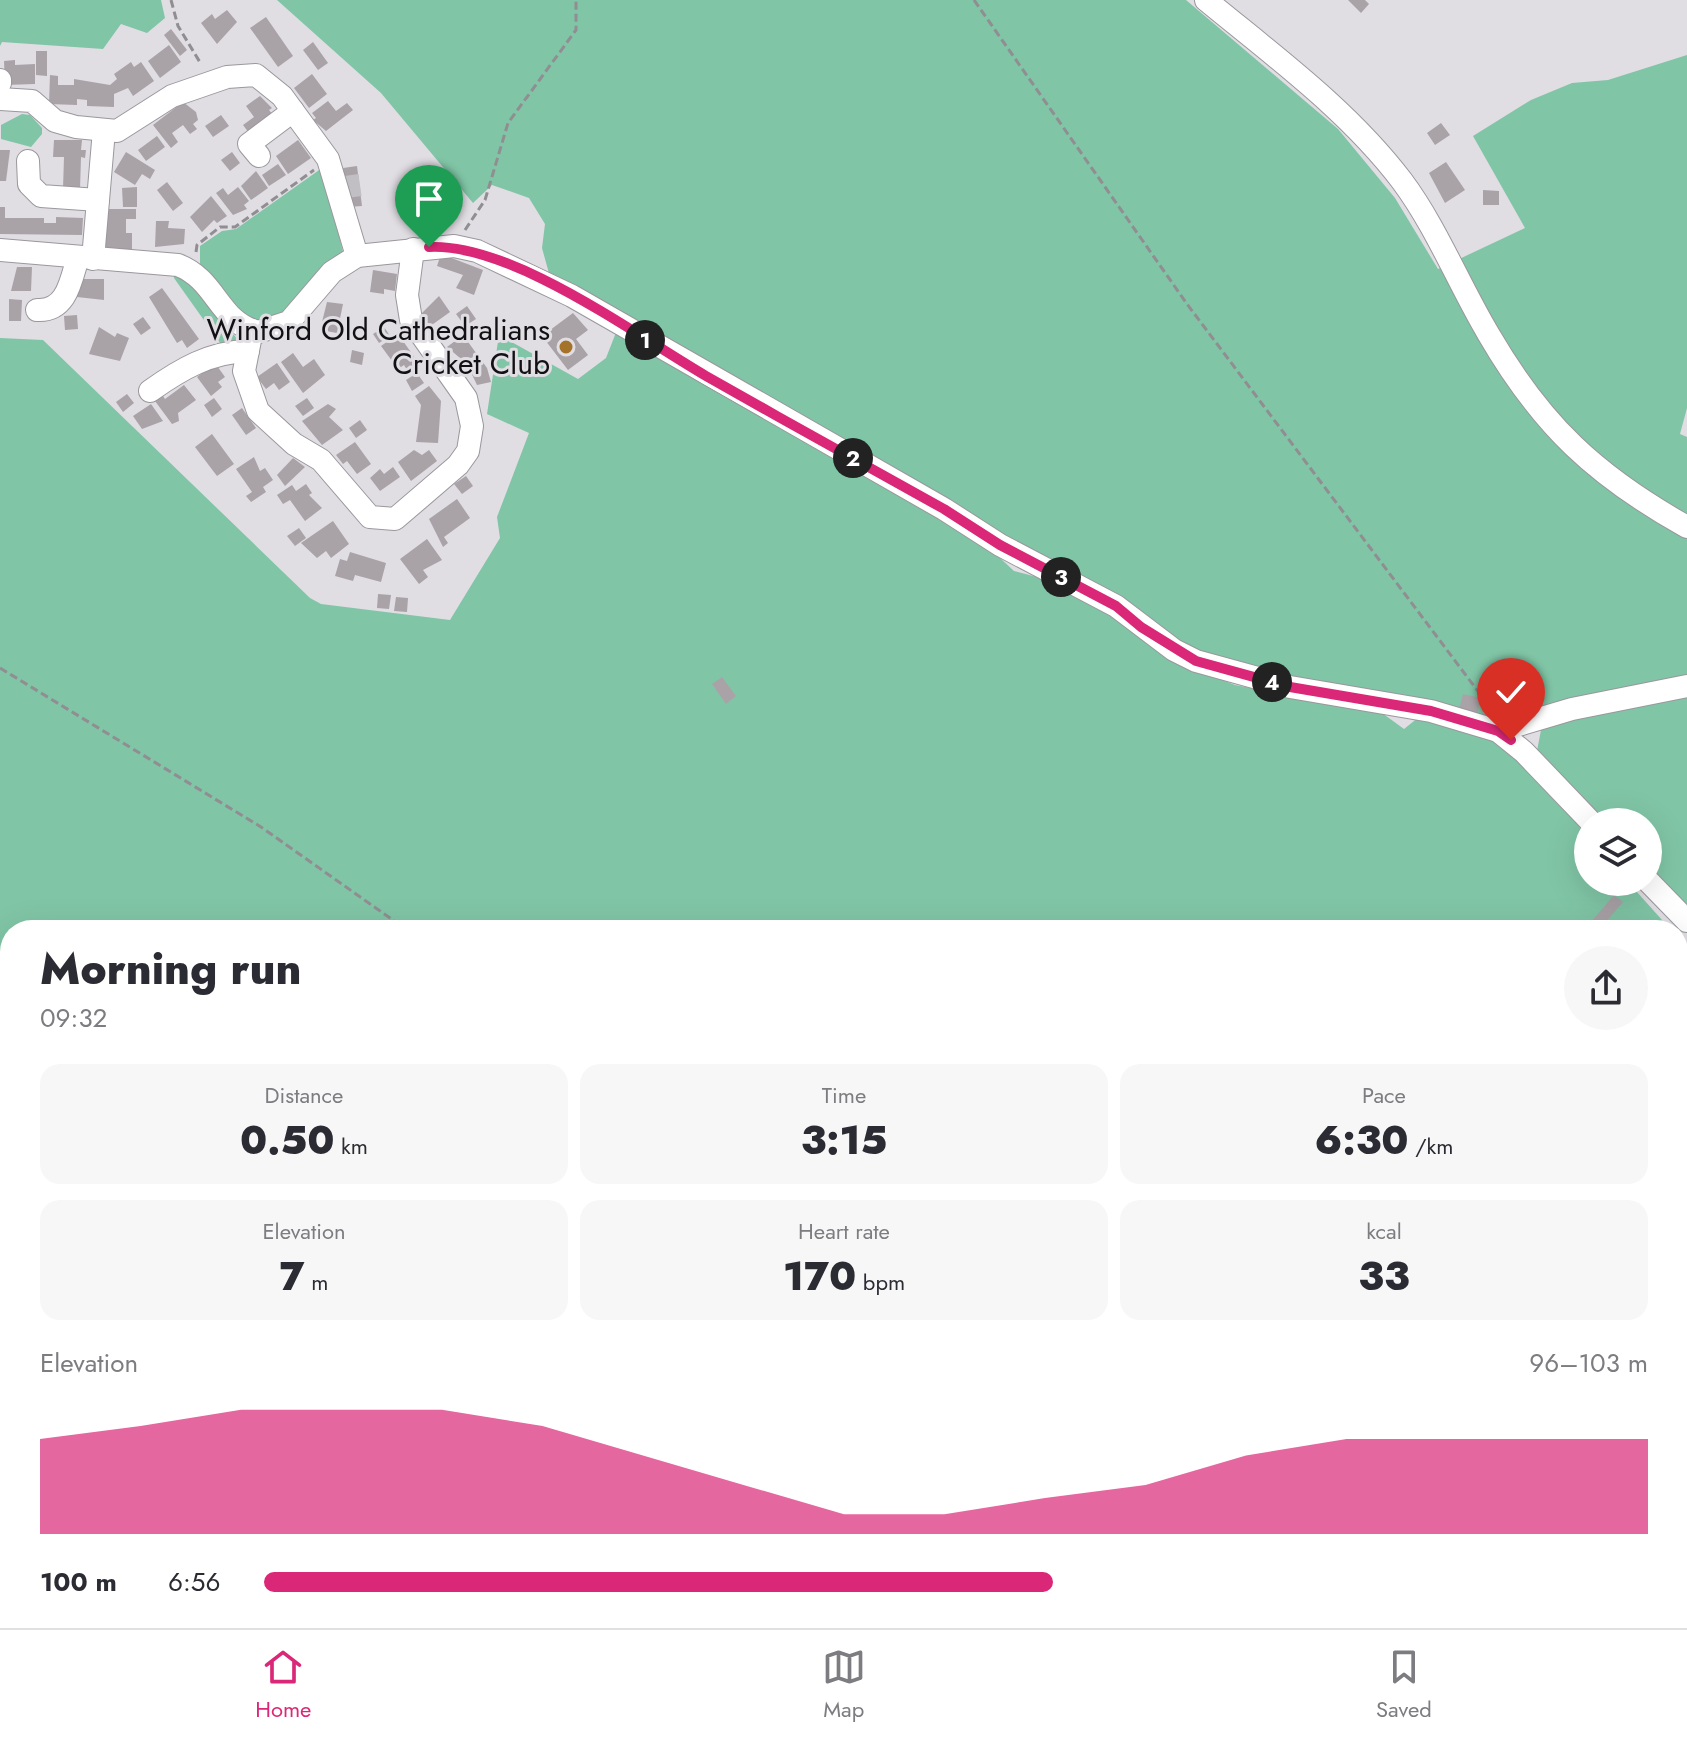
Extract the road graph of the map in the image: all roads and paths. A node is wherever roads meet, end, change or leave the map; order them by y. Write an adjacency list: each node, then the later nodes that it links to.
1 (171, 0): 5 (path)
2 (576, 0): 13 (path)
3 (974, 0): 26 (path)
4 (1206, 0): 22 (street)
5 (210, 82): 7 (street); 8 (street)
6 (0, 99): 8 (street)
7 (293, 111): 9 (street); 10 (street)
8 (104, 130): 12 (street)
9 (259, 156)
10 (328, 159): 16 (street); 18 (path)
11 (28, 161): 12 (street)
12 (98, 200): 17 (street)
13 (454, 246): 14 (street); 26 (street)
14 (413, 249): 16 (street); 20 (street)
15 (0, 250): 17 (street)
16 (357, 256): 20 (street)
17 (86, 258): 18 (street); 19 (street)
18 (196, 272): 20 (street)
19 (37, 310)
20 (250, 340): 21 (street)
21 (150, 391)
22 (1687, 527)
23 (0, 668): 30 (path)
24 (1687, 686): 25 (street)
25 (1533, 723): 26 (street); 27 (street)
26 (1502, 730): 27 (street)
27 (1524, 752): 28 (street)
28 (1578, 808)
29 (1662, 895): 31 (street)
30 (393, 920)
31 (1686, 920)

